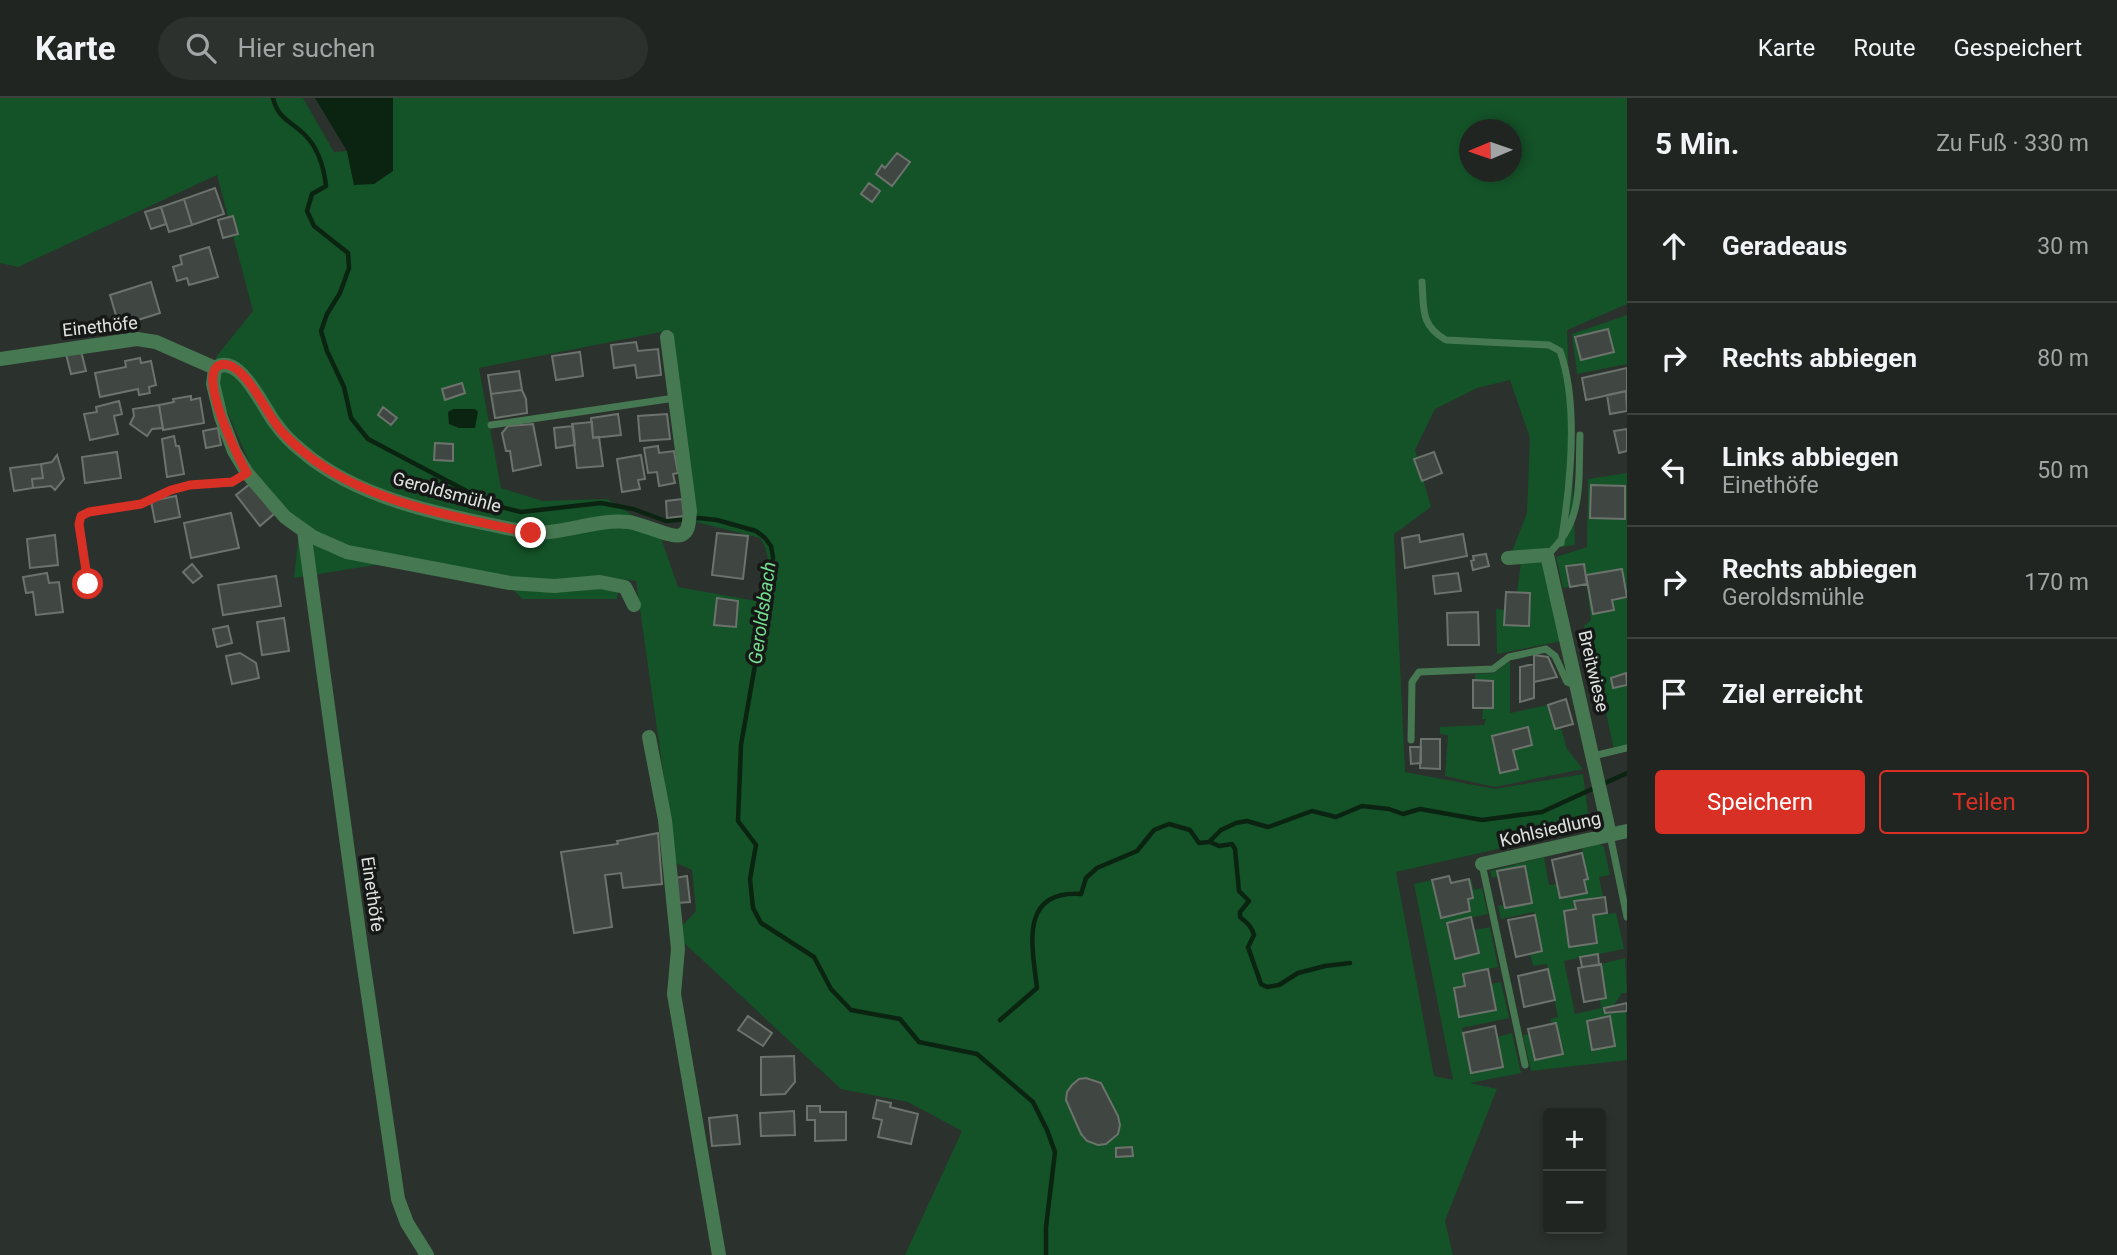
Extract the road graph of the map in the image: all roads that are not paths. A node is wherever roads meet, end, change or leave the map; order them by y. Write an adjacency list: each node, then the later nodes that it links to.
1 (1422, 282): 10 (lane)
2 (667, 337): 5 (street, Geroldsmühle)
3 (0, 359): 4 (street, Einethöfe)
4 (215, 368): 5 (street, Geroldsmühle); 8 (street)
5 (675, 398): 6 (lane)
6 (491, 425)
7 (1580, 435): 10 (lane)
8 (247, 473): 9 (street); 13 (lane)
9 (304, 531): 14 (street); 25 (street, Einethöfe)
10 (1561, 542): 11 (lane)
11 (1547, 555): 12 (street); 15 (street, Breitwiese)
12 (1508, 558)
13 (88, 584)
14 (634, 605)
15 (1577, 686): 17 (lane); 19 (street, Breitwiese)
16 (649, 737): 26 (street)
17 (1412, 740)
18 (1627, 748): 19 (lane)
19 (1595, 762): 21 (street, Breitwiese)
20 (1627, 831): 21 (street, Kohlsiedlung)
21 (1610, 835): 22 (street, Kohlsiedlung); 23 (lane)
22 (1482, 864): 24 (lane)
23 (1627, 917)
24 (1525, 1065)
25 (427, 1255)
26 (719, 1255)

